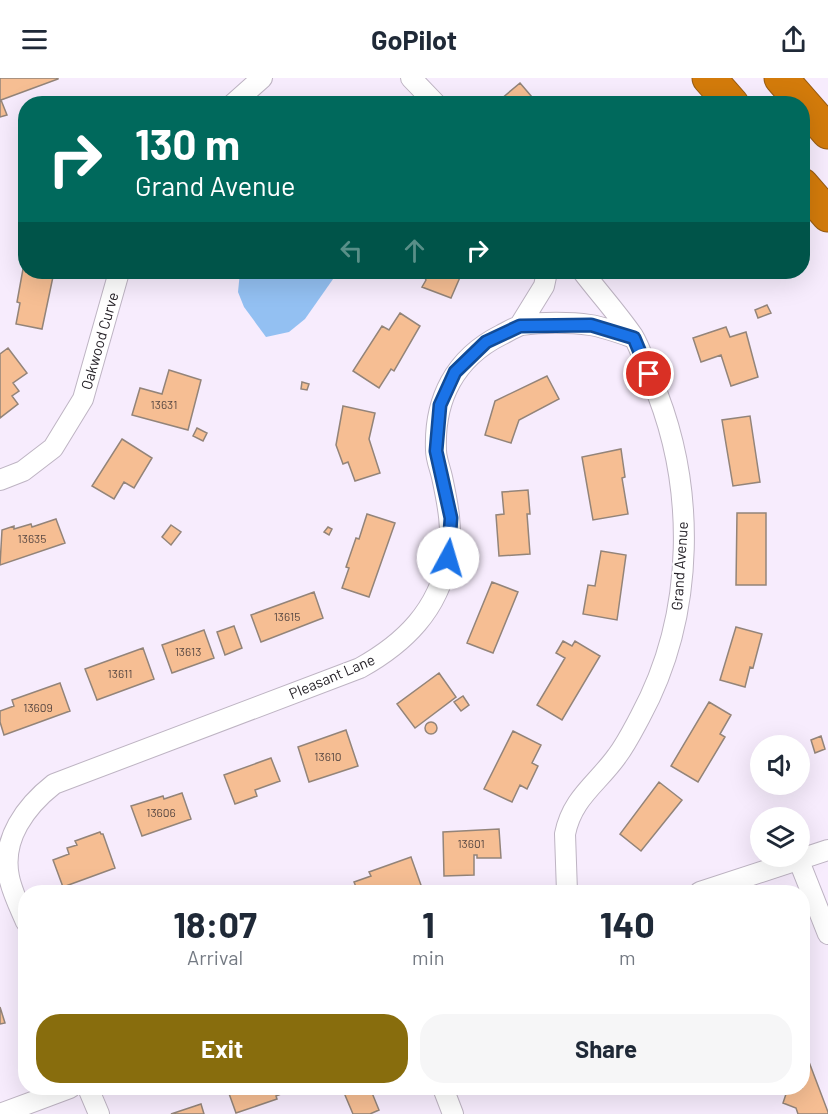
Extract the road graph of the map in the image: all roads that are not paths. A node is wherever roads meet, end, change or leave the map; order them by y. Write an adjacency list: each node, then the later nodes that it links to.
1 (262, 78): 5 (street)
2 (411, 78): 6 (street)
3 (709, 78): 7 (highway)
4 (781, 78): 8 (highway)
5 (242, 96)
6 (428, 96)
7 (725, 96)
8 (797, 96)
9 (810, 111): 10 (highway)
10 (828, 132)
11 (810, 194): 12 (highway)
12 (828, 215)
13 (117, 279): 18 (street, Oakwood Curve)
14 (546, 279): 16 (street)
15 (588, 279): 17 (street, Grand Avenue)
16 (520, 326): 17 (street, Pleasant Lane); 27 (street, Pleasant Lane)
17 (634, 338): 23 (street, Grand Avenue)
18 (0, 480)
19 (828, 850): 20 (street)
20 (810, 857)
21 (780, 867): 24 (street)
22 (801, 867): 25 (street)
23 (567, 885)
24 (722, 885)
25 (809, 885)
26 (810, 889): 28 (street)
27 (18, 901)
28 (828, 934)
29 (51, 1095): 32 (street)
30 (91, 1095): 33 (street)
31 (446, 1095): 34 (street)
32 (0, 1114)
33 (99, 1114)
34 (453, 1114)

